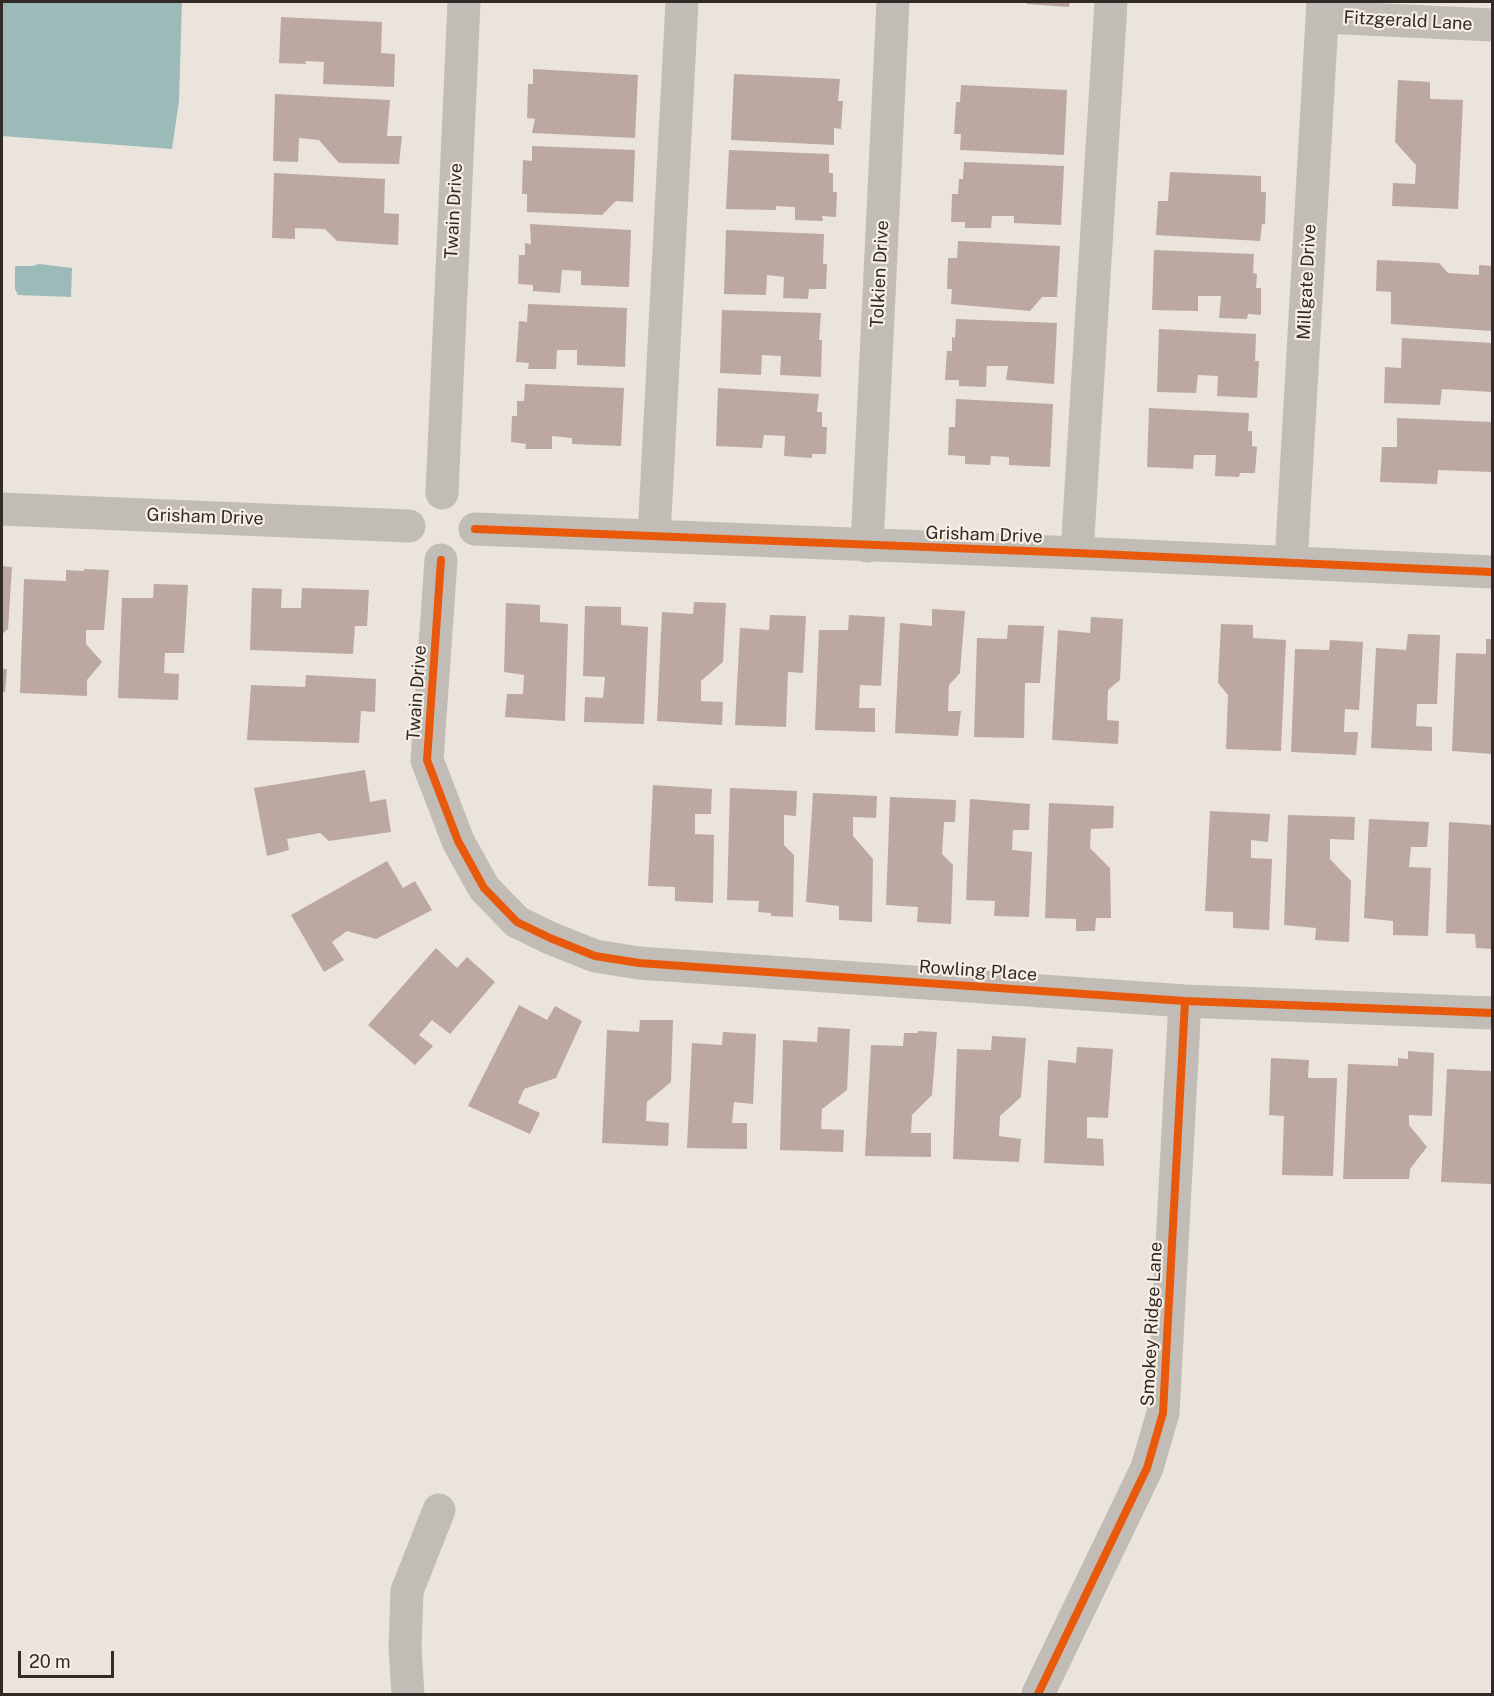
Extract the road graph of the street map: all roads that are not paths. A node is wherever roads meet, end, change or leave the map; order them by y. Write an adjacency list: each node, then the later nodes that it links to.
1 (464, 2): 7 (street, Twain Drive)
2 (681, 2): 11 (street)
3 (893, 2): 12 (street, Tolkien Drive)
4 (1111, 2): 13 (street)
5 (1323, 9): 6 (street, Fitzgerald Lane); 15 (street, Millgate Drive)
6 (1492, 25)
7 (442, 493): 9 (street); 10 (street)
8 (2, 509): 9 (street, Grisham Drive)
9 (409, 525): 14 (street)
10 (475, 529): 11 (street, Grisham Drive); 14 (street)
11 (654, 536): 12 (street, Grisham Drive)
12 (867, 546): 13 (street, Grisham Drive)
13 (1077, 553): 15 (street, Grisham Drive)
14 (441, 560): 17 (street, Twain Drive)
15 (1291, 563): 16 (street, Grisham Drive)
16 (1492, 572)
17 (484, 888): 18 (street, Rowling Place)
18 (1185, 1001): 19 (street, Rowling Place); 22 (street, Smokey Ridge Lane)
19 (1492, 1013)
20 (439, 1510): 21 (street)
21 (408, 1695)
22 (1038, 1695)

